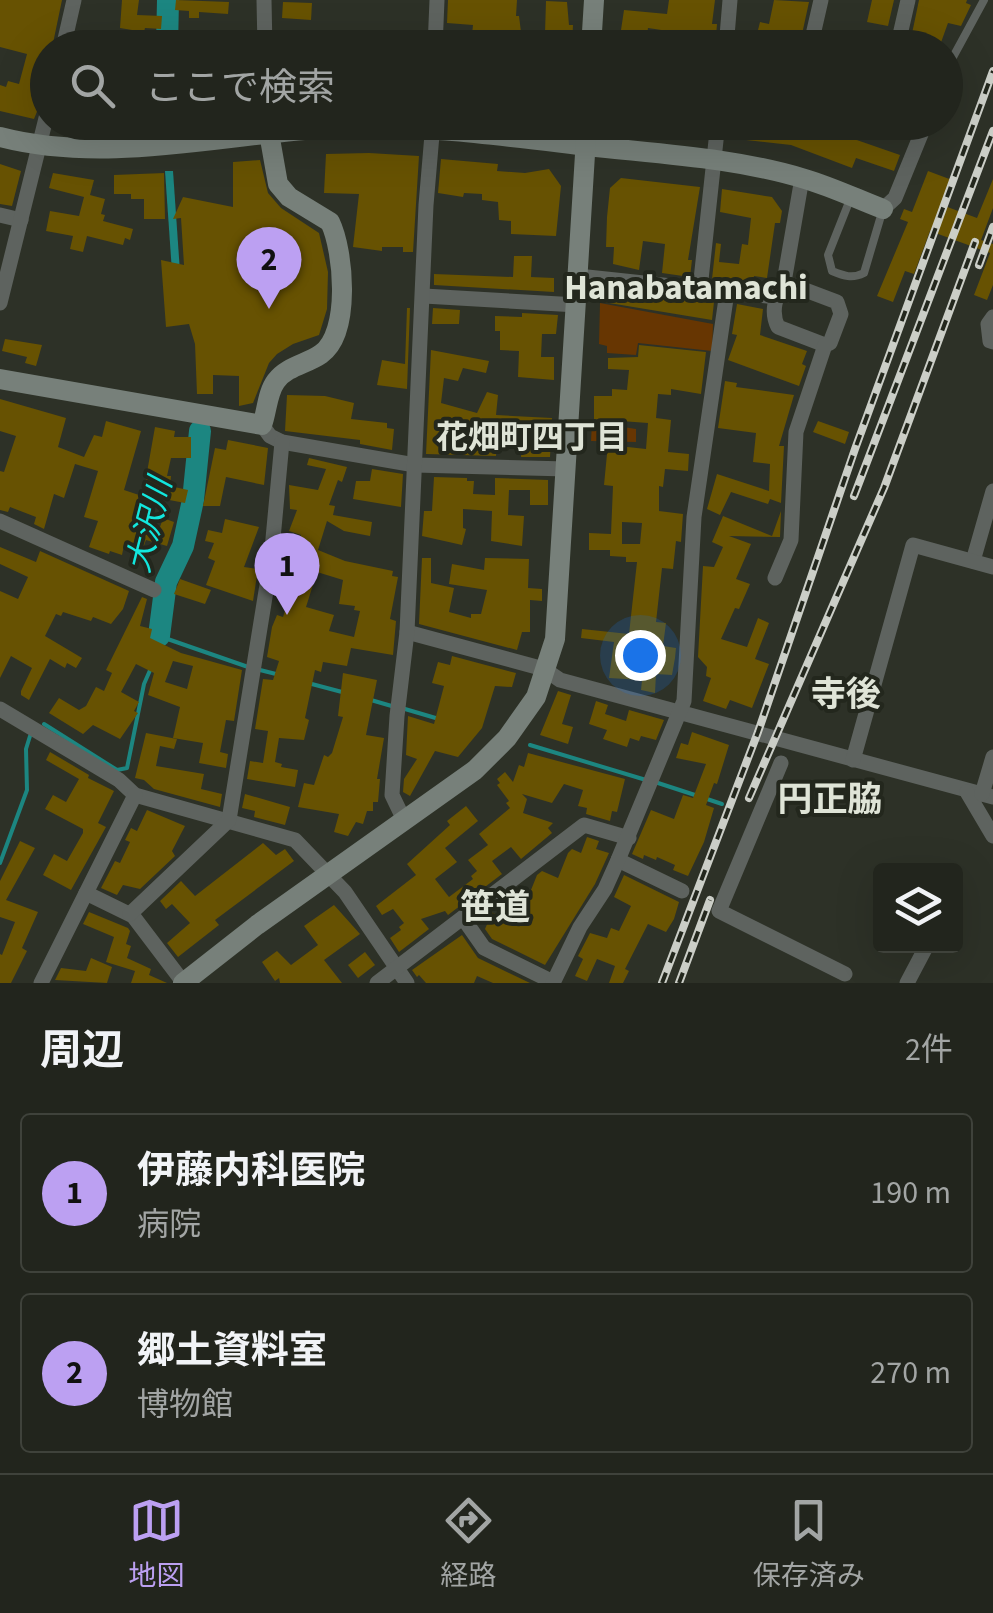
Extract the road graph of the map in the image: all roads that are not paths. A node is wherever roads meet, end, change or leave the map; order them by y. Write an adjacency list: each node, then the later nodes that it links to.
1 (74, 0): 9 (street)
2 (264, 0): 10 (street)
3 (437, 0): 11 (street)
4 (594, 0): 12 (street)
5 (730, 0): 13 (street)
6 (821, 0): 14 (street)
7 (908, 0): 15 (street)
8 (984, 0): 16 (lane)
9 (67, 30)
10 (265, 30)
11 (436, 30)
12 (592, 30)
13 (727, 30)
14 (814, 30)
15 (900, 30)
16 (963, 39)
17 (0, 137): 26 (street)
18 (40, 140): 26 (street)
19 (181, 140): 26 (street)
20 (270, 140): 45 (street)
21 (432, 140): 38 (street)
22 (540, 140): 27 (street)
23 (586, 140): 27 (street)
24 (716, 140): 28 (street)
25 (919, 140): 31 (street)
26 (39, 146): 33 (street)
27 (586, 146): 28 (street); 34 (street)
28 (714, 161): 29 (street); 35 (street)
29 (802, 178): 30 (street); 36 (street)
30 (851, 197): 31 (street); 31 (lane)
31 (883, 209)
32 (0, 215): 33 (street)
33 (21, 220): 39 (street)
34 (578, 276): 35 (street); 40 (street)
35 (700, 289): 37 (street)
36 (780, 289): 37 (street); 43 (street); 43 (street)
37 (727, 292): 58 (street)
38 (424, 296): 40 (street); 47 (street)
39 (0, 303)
40 (577, 305): 48 (street)
41 (993, 317): 42 (street)
42 (993, 342)
43 (826, 345): 53 (street)
44 (0, 379): 45 (street)
45 (262, 426): 46 (street)
46 (282, 442): 47 (street); 64 (street)
47 (415, 465): 48 (street); 55 (street)
48 (567, 469): 56 (street)
49 (993, 490): 51 (street)
50 (0, 521): 54 (street)
51 (973, 561): 52 (street); 60 (street)
52 (993, 567)
53 (775, 578)
54 (154, 590)
55 (407, 632): 56 (street); 65 (street)
56 (544, 669): 58 (street); 65 (street)
57 (0, 708): 63 (street)
58 (680, 713): 60 (street); 67 (street)
59 (993, 757): 62 (street)
60 (853, 760): 62 (street)
61 (781, 764): 76 (street)
62 (981, 794): 66 (street)
63 (136, 796): 64 (street); 71 (street)
64 (229, 820): 69 (street); 72 (street)
65 (404, 820): 69 (street)
66 (993, 836)
67 (629, 838): 68 (street); 73 (street)
68 (618, 860): 70 (street); 81 (street)
69 (330, 874): 75 (street); 78 (street)
70 (682, 891)
71 (86, 893): 72 (street); 77 (street)
72 (130, 914): 78 (street)
73 (462, 918): 75 (street); 81 (street)
74 (923, 953): 83 (street)
75 (397, 968): 79 (street); 80 (street)
76 (843, 979): 82 (street)
77 (41, 983)
78 (183, 983)
79 (377, 983)
80 (407, 983)
81 (553, 983)
82 (862, 983)
83 (907, 983)

